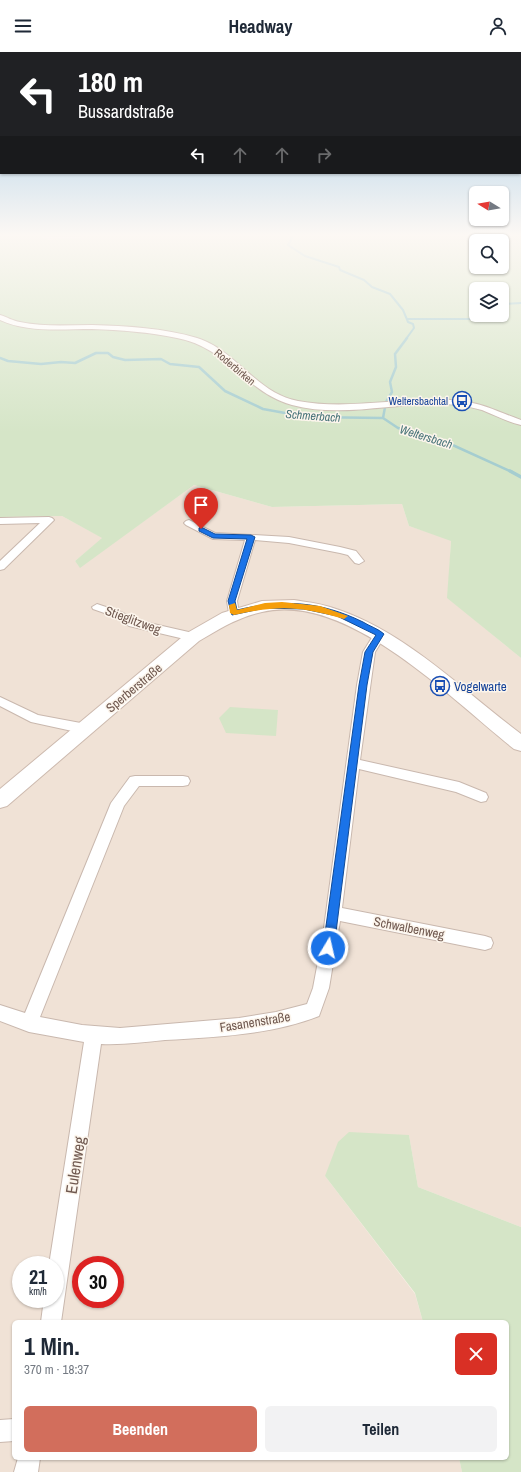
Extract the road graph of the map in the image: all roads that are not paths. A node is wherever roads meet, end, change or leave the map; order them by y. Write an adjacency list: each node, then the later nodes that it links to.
1 (0, 317): 2 (street, Roderbirken)
2 (521, 423)
3 (0, 521): 7 (street)
4 (189, 523): 5 (street)
5 (251, 537): 6 (street); 9 (street)
6 (358, 561)
7 (0, 567)
8 (97, 607): 11 (street, Stieglitzweg)
9 (234, 613): 10 (street, Sperberstraße); 11 (street, Sperberstraße)
10 (380, 634): 14 (street, Sperberstraße); 15 (street, Fasanenstraße)
11 (193, 637): 13 (street, Sperberstraße)
12 (0, 701): 13 (street)
13 (86, 729): 18 (street, Sperberstraße)
14 (521, 744)
15 (353, 763): 17 (street); 19 (street, Fasanenstraße)
16 (183, 781): 22 (street)
17 (481, 797)
18 (0, 800)
19 (333, 914): 20 (street, Schwalbenweg); 23 (street, Fasanenstraße)
20 (485, 943)
21 (0, 1013): 22 (street, Fasanenstraße)
22 (29, 1024): 23 (street, Fasanenstraße)
23 (94, 1035): 24 (street, Eulenweg)
24 (61, 1256)
25 (53, 1308): 26 (street)
26 (51, 1320)
27 (12, 1430): 28 (street)
28 (0, 1431)
29 (29, 1460): 30 (street)
30 (26, 1472)

